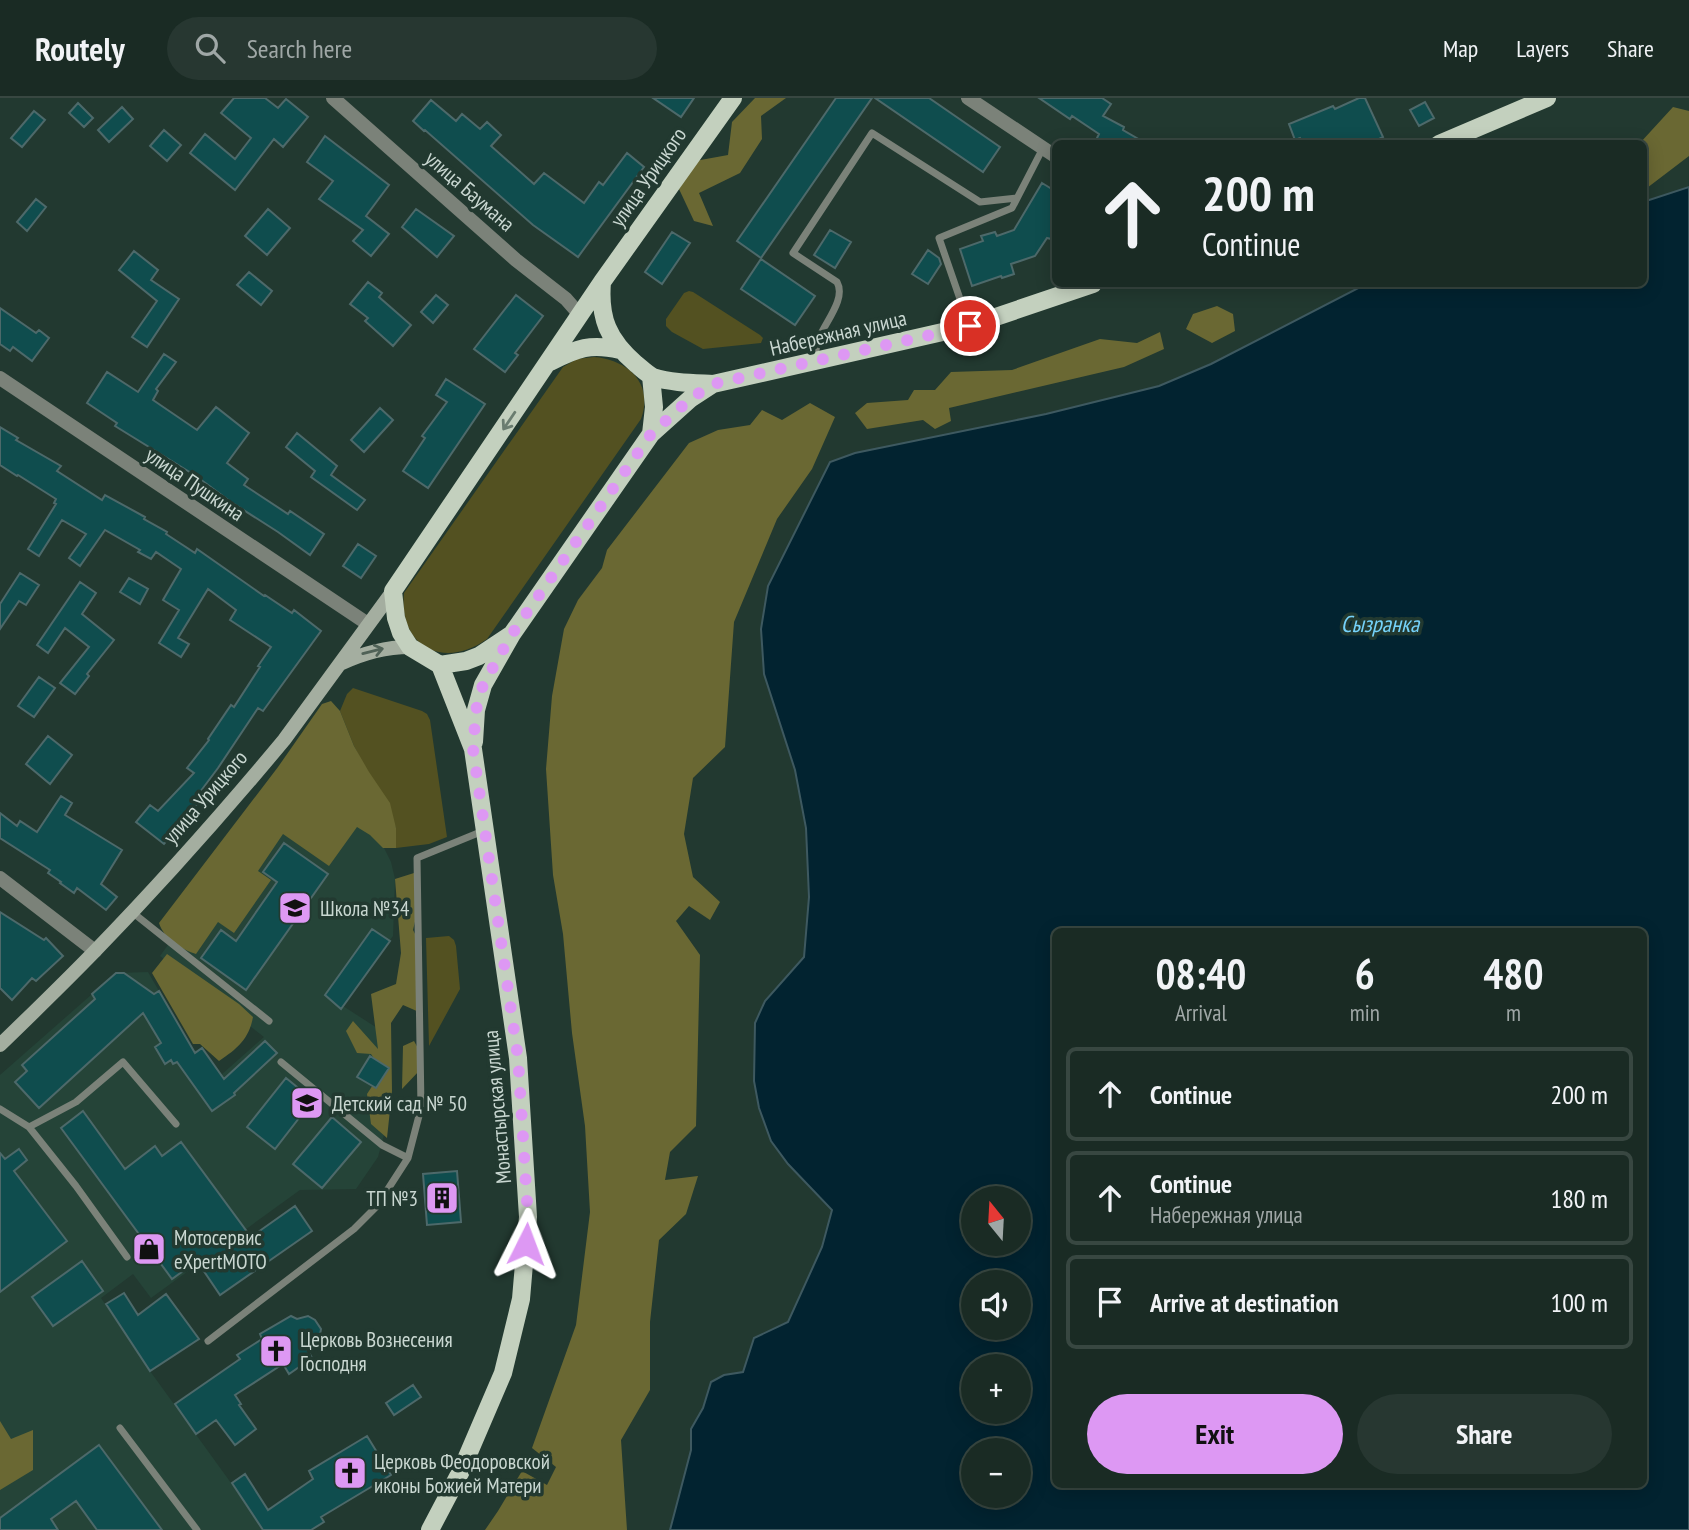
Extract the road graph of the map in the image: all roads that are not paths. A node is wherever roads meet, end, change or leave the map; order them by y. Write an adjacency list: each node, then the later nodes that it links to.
1 (333, 98): 10 (street, улица Баумана)
2 (733, 98): 8 (main road, улица Урицкого)
3 (968, 98): 6 (street)
4 (1548, 98): 5 (main road)
5 (1449, 140)
6 (1049, 152): 7 (lane)
7 (1017, 198): 11 (lane); 13 (lane)
8 (601, 282): 10 (main road, улица Урицкого); 12 (main road)
9 (1084, 287): 11 (main road, Набережная улица)
10 (580, 315): 14 (main road, улица Урицкого)
11 (970, 326): 13 (main road, Набережная улица)
12 (620, 351): 14 (main road); 15 (main road)
13 (813, 363): 17 (main road, Набережная улица)
14 (547, 364): 19 (main road, one-way to 19)
15 (651, 376): 17 (main road); 18 (main road)
16 (0, 378): 20 (street, улица Пушкина)
17 (713, 384): 18 (main road)
18 (651, 434): 21 (main road)
19 (393, 591): 20 (main road, улица Урицкого); 22 (main road)
20 (368, 624): 23 (main road, улица Урицкого)
21 (512, 634): 24 (main road); 25 (main road)
22 (410, 647): 23 (main road, one-way to 22); 24 (main road)
23 (339, 664): 28 (main road, улица Урицкого)
24 (440, 665): 25 (main road)
25 (473, 749): 26 (main road, Монастырская улица)
26 (485, 830): 36 (lane); 41 (main road, Монастырская улица)
27 (0, 878): 29 (street)
28 (132, 912): 29 (main road, улица Урицкого); 30 (lane)
29 (95, 951): 31 (main road, улица Урицкого)
30 (269, 1021)
31 (0, 1045)
32 (281, 1062): 36 (lane)
33 (0, 1109): 35 (lane)
34 (176, 1125): 35 (lane)
35 (29, 1127): 37 (lane)
36 (408, 1158): 38 (lane)
37 (127, 1257)
38 (208, 1341)
39 (120, 1428): 40 (lane)
40 (197, 1530)
41 (430, 1530)

